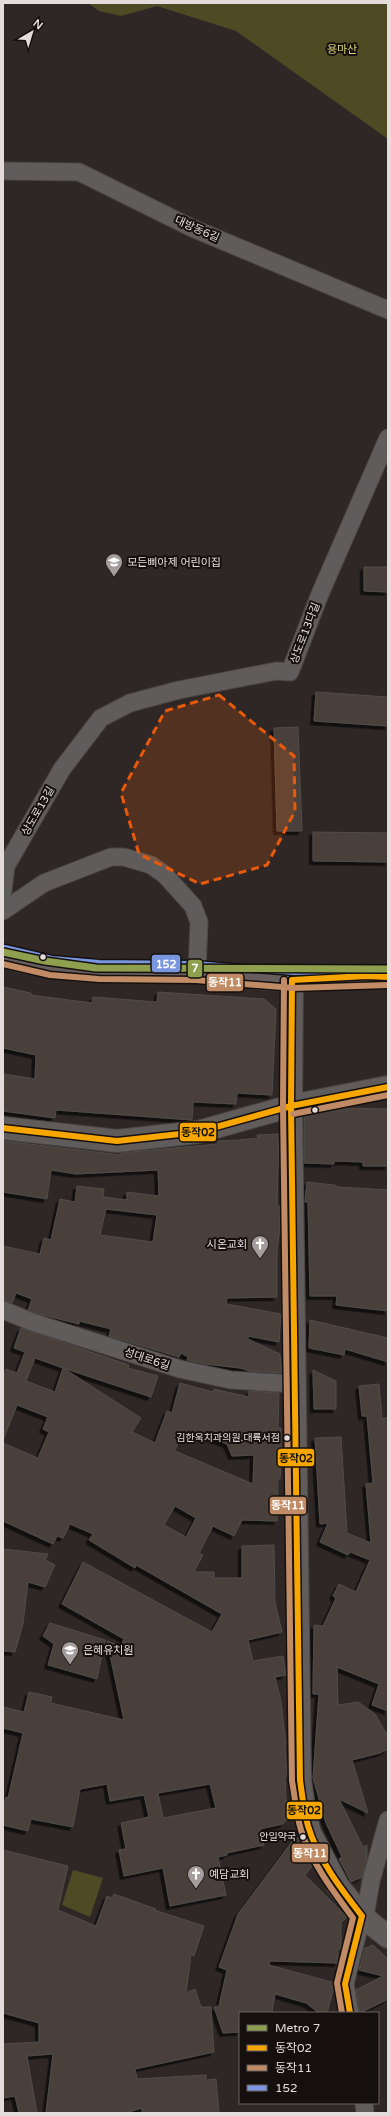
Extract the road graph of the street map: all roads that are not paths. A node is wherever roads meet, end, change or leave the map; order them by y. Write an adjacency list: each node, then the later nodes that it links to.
1 (3, 171): 2 (street, 대방동6길)
2 (388, 310)
3 (388, 438): 4 (street, 상도로13다길)
4 (86, 736): 5 (street, 상도로13길)
5 (4, 865): 6 (street, 상도로13길)
6 (3, 892)
7 (3, 911): 9 (street)
8 (3, 956): 9 (main road)
9 (197, 972): 11 (main road)
10 (388, 977): 11 (main road)
11 (292, 980): 13 (street)
12 (388, 1087): 13 (street)
13 (291, 1106): 14 (street); 16 (street)
14 (3, 1128)
15 (3, 1310): 16 (street, 성대로6길)
16 (295, 1384): 18 (street)
17 (388, 1820): 18 (street)
18 (362, 1916): 19 (street); 20 (street)
19 (388, 1937)
20 (350, 2012)

